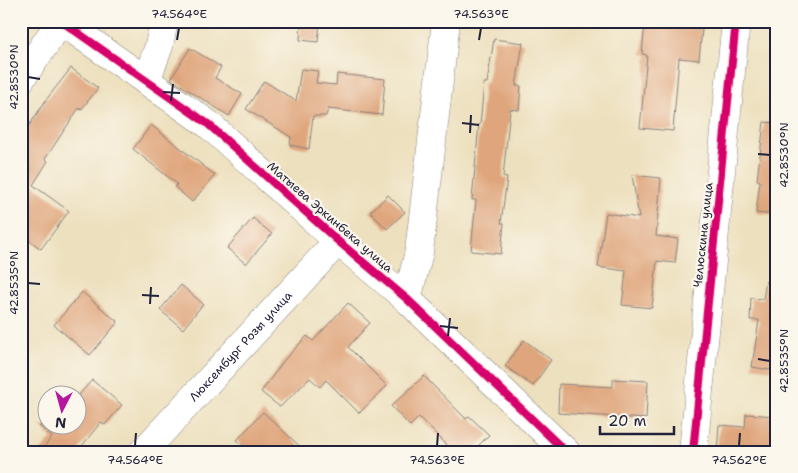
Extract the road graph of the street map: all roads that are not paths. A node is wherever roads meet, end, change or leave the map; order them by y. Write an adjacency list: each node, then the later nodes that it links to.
1 (61, 21): 5 (street); 6 (street, Матыева Эркинбека улица)
2 (164, 21): 6 (street)
3 (446, 21): 8 (street)
4 (736, 21): 11 (street, Челюскина улица)
5 (21, 79)
6 (146, 81): 7 (street, Матыева Эркинбека улица)
7 (338, 241): 8 (street, Матыева Эркинбека улица); 9 (street, Люксембург Розы улица)
8 (407, 300): 10 (street, Матыева Эркинбека улица)
9 (143, 452)
10 (566, 452)
11 (693, 452)

